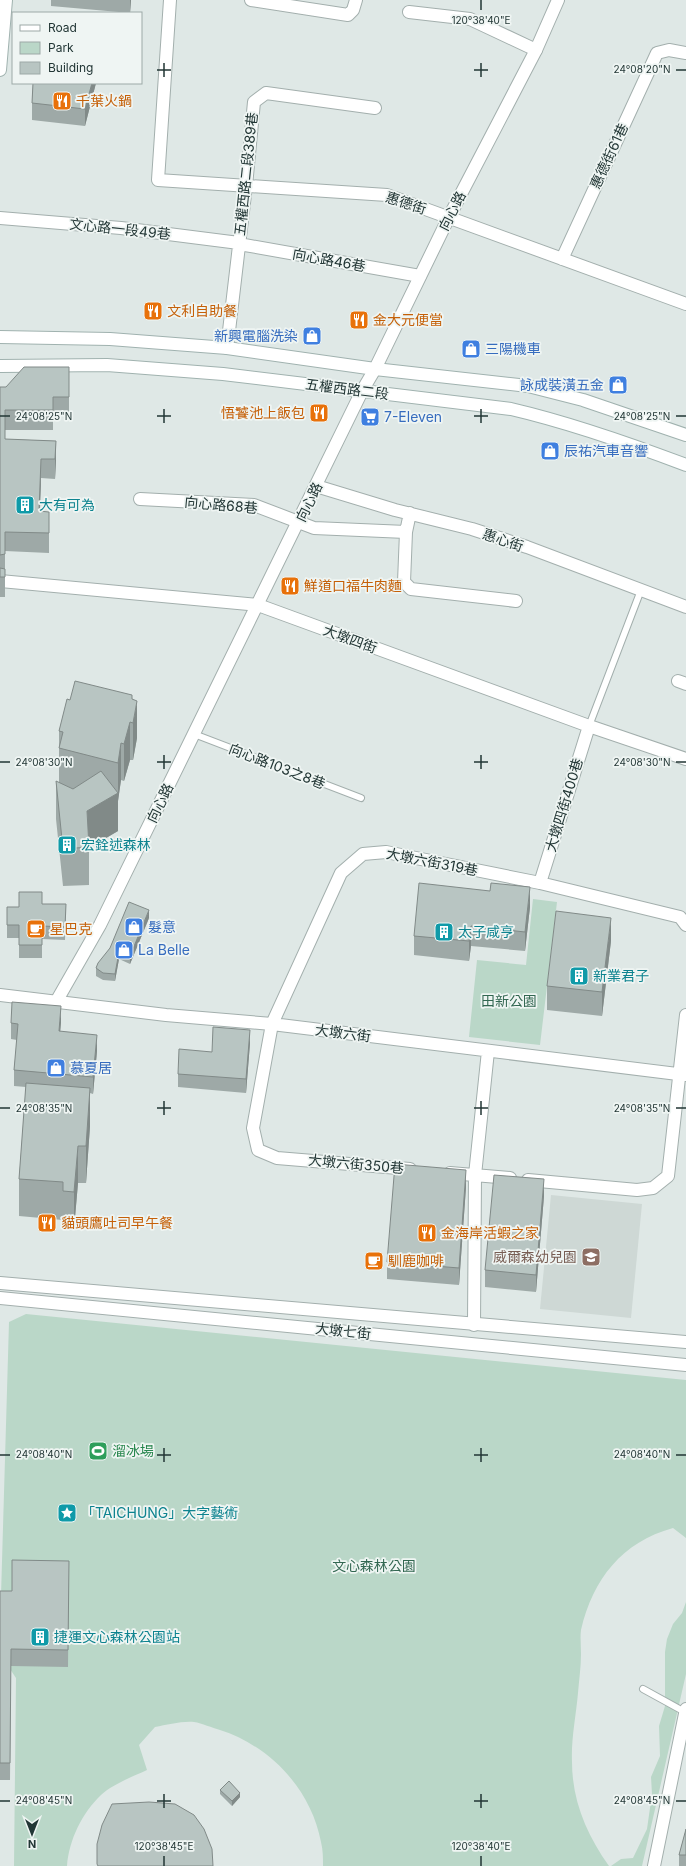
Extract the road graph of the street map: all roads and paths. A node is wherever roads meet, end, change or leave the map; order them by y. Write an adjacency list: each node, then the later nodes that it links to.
1 (6, 0): 9 (street)
2 (170, 0): 11 (street, 惠德街)
3 (251, 0): 4 (street)
4 (356, 0)
5 (558, 0): 7 (street, 向心路)
6 (409, 12): 7 (street)
7 (536, 50): 12 (street, 向心路)
8 (686, 53): 15 (street, 惠德街61巷)
9 (0, 70)
10 (375, 108): 11 (street, 五權西路二段389巷)
11 (246, 186): 12 (street, 惠德街); 14 (street, 五權西路二段389巷)
12 (449, 217): 15 (street, 惠德街); 16 (street, 向心路)
13 (0, 218): 14 (street, 文心路一段49巷)
14 (239, 244): 16 (street, 向心路46巷); 19 (street, 五權西路二段389巷)
15 (562, 259): 17 (street, 惠德街)
16 (420, 276): 21 (street, 向心路)
17 (686, 304)
18 (0, 337): 19 (street, 五權西路二段)
19 (227, 348): 21 (street, 五權西路二段)
20 (0, 366): 22 (street, 五權西路二段)
21 (375, 370): 22 (street, 向心路); 23 (street, 五權西路二段)
22 (362, 391): 24 (street, 五權西路二段); 25 (street, 向心路)
23 (686, 435)
24 (686, 465)
25 (316, 486): 27 (street, 惠心街); 28 (street, 向心路)
26 (140, 499): 28 (street, 向心路68巷)
27 (410, 513): 29 (street); 31 (street, 惠心街)
28 (299, 521): 29 (street); 33 (street, 向心路)
29 (406, 532): 32 (street)
30 (0, 581): 33 (street, 大墩四街)
31 (641, 590): 34 (street, 惠心街); 35 (lane)
32 (516, 601)
33 (258, 605): 35 (street, 大墩四街); 36 (street, 向心路)
34 (686, 607)
35 (589, 726): 37 (street, 大墩四街); 39 (street, 大墩四街400巷)
36 (194, 734): 38 (lane, 向心路103之8巷); 42 (street, 向心路)
37 (686, 759)
38 (361, 798)
39 (540, 883): 40 (street, 大墩六街319巷); 44 (street, 大墩六街319巷)
40 (686, 925)
41 (0, 994): 42 (street, 大墩六街)
42 (56, 1002): 44 (street, 大墩六街)
43 (686, 1015): 46 (street)
44 (272, 1024): 45 (street, 大墩六街); 47 (street, 大墩六街350巷)
45 (488, 1051): 46 (street, 大墩六街); 49 (street)
46 (683, 1075): 49 (street)
47 (420, 1170)
48 (435, 1171): 49 (street)
49 (475, 1175): 52 (street)
50 (0, 1283): 52 (street, 大墩七街)
51 (0, 1298): 54 (street, 大墩七街)
52 (474, 1325): 53 (street, 大墩七街)
53 (686, 1342)
54 (686, 1365)
55 (643, 1689): 56 (lane)
56 (686, 1711): 57 (street)
57 (654, 1866)

